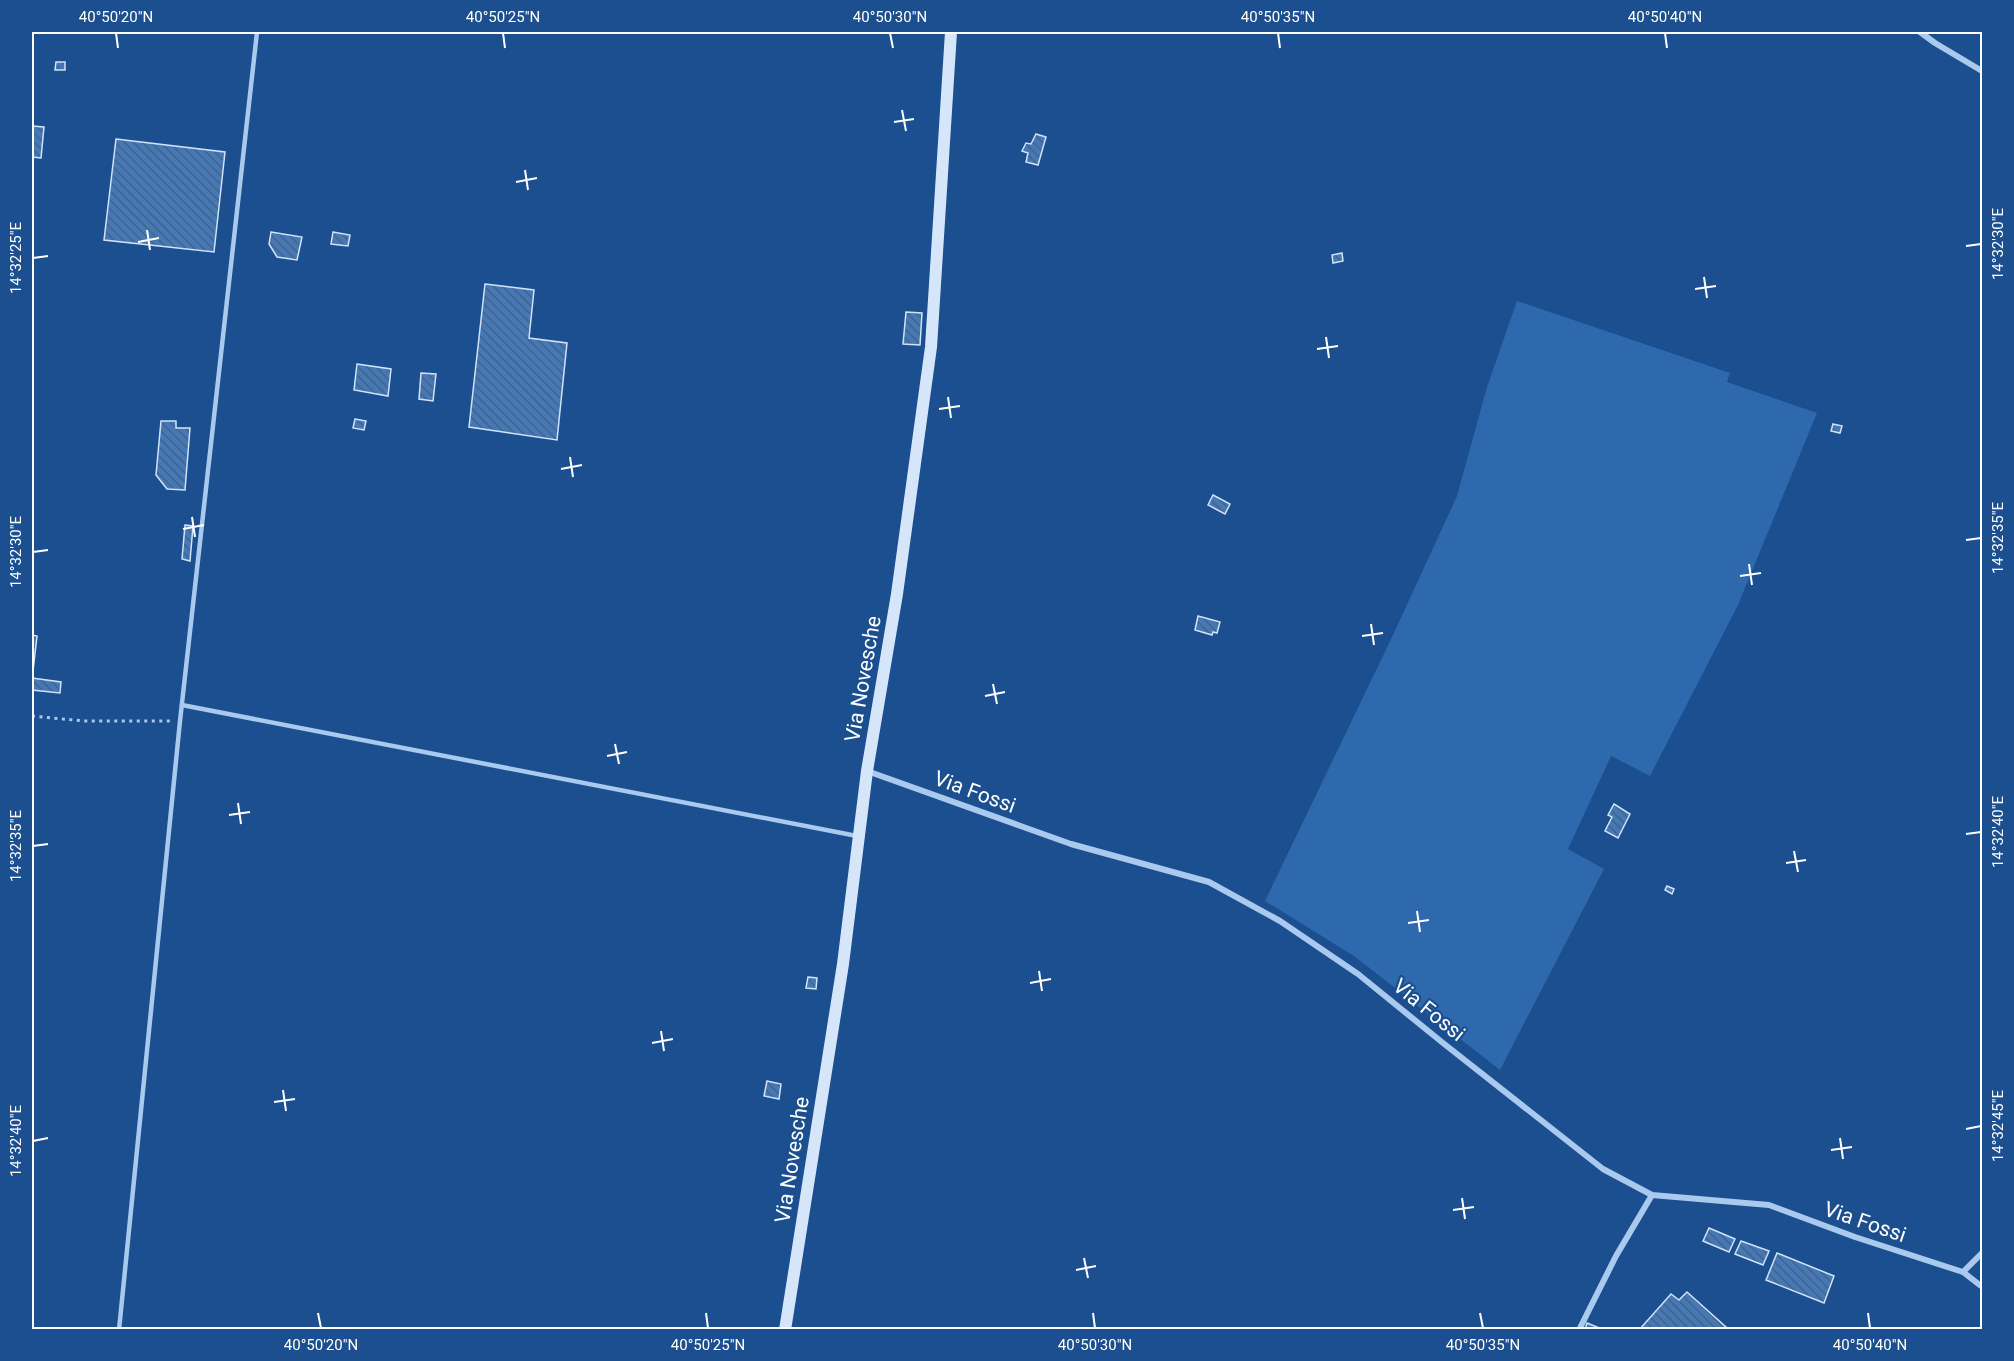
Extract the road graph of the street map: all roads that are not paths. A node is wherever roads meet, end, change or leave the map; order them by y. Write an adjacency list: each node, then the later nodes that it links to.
1 (257, 32): 5 (lane)
2 (951, 32): 6 (street, Via Novesche)
3 (1920, 32): 4 (street)
4 (1983, 71)
5 (182, 705): 7 (lane); 12 (lane)
6 (867, 771): 7 (street, Via Novesche); 8 (street, Via Fossi)
7 (859, 836): 13 (street, Via Novesche)
8 (1652, 1195): 10 (street, Via Fossi); 14 (street)
9 (1983, 1252): 10 (street)
10 (1963, 1272): 11 (street, Via Fossi)
11 (1981, 1286)
12 (119, 1329)
13 (785, 1329)
14 (1578, 1329)

